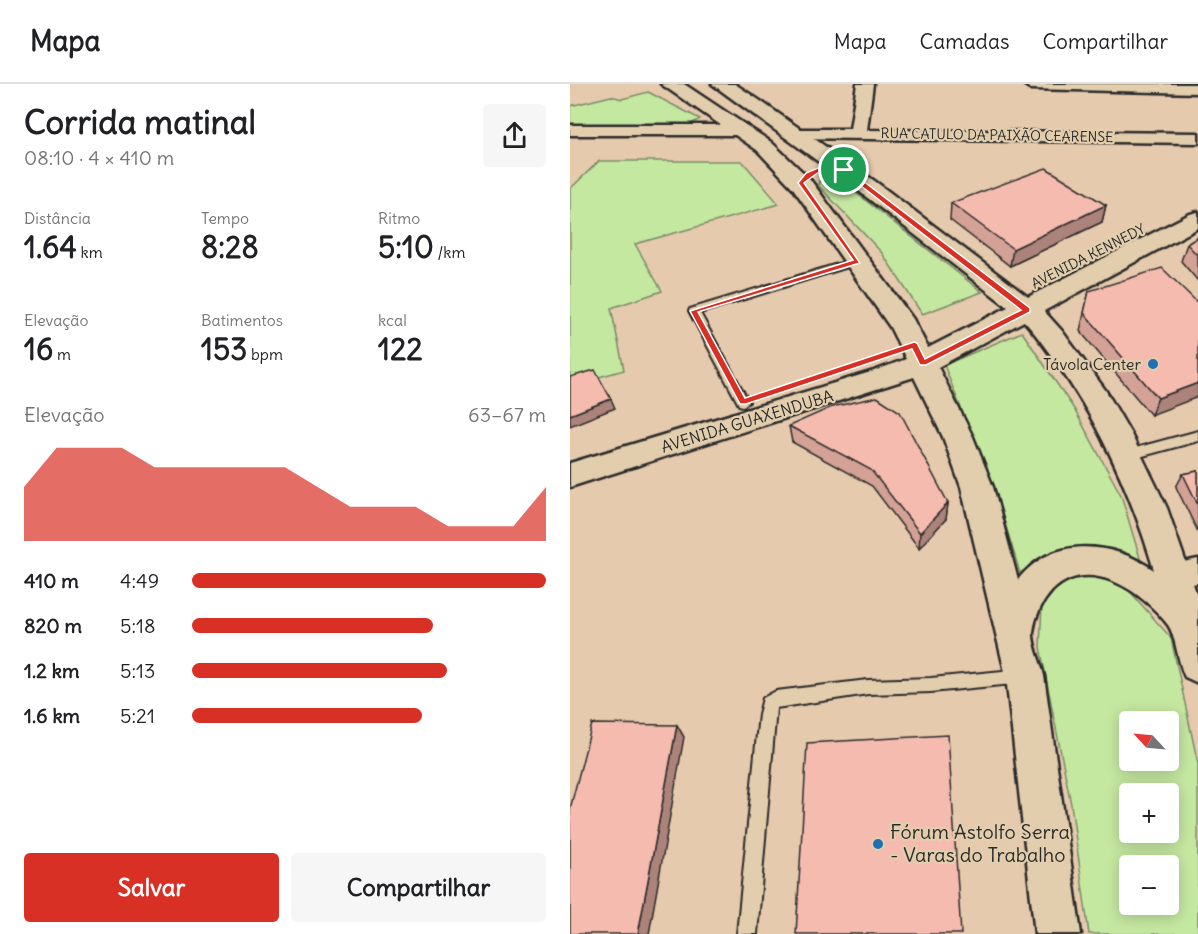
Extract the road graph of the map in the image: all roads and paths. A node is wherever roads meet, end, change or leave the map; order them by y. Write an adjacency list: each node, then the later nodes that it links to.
1 (671, 84): 8 (main road)
2 (722, 84): 6 (main road)
3 (865, 84): 9 (street)
4 (1031, 84): 5 (street)
5 (1198, 88)
6 (773, 118): 8 (main road); 10 (main road)
7 (570, 130): 8 (street)
8 (742, 130): 13 (main road)
9 (858, 133): 10 (street, RUA CATULO DA PAIXÃO CEARENSE); 11 (street, RUA CATULO DA PAIXÃO CEARENSE)
10 (796, 134): 12 (main road)
11 (1198, 138)
12 (844, 170): 13 (main road); 17 (main road)
13 (801, 183): 16 (main road)
14 (1198, 200): 17 (main road, AVENIDA KENNEDY)
15 (1198, 219): 17 (main road, AVENIDA KENNEDY)
16 (857, 261): 18 (main road); 21 (lane)
17 (1018, 303): 18 (main road, AVENIDA KENNEDY); 23 (main road)
18 (918, 354): 19 (main road, AVENIDA GUAXENDUBA); 20 (main road); 21 (main road, AVENIDA GUAXENDUBA)
19 (884, 378): 20 (main road); 25 (main road, AVENIDA GUAXENDUBA)
20 (939, 396): 28 (main road)
21 (743, 402): 24 (main road, AVENIDA GUAXENDUBA)
22 (1198, 436): 23 (lane)
23 (1128, 455): 26 (main road)
24 (570, 457)
25 (570, 475)
26 (1187, 573): 27 (main road)
27 (1187, 621): 28 (main road); 29 (main road)
28 (1014, 636): 30 (main road)
29 (1198, 665)
30 (1025, 676): 31 (lane); 32 (main road)
31 (747, 934)
32 (1058, 934)

